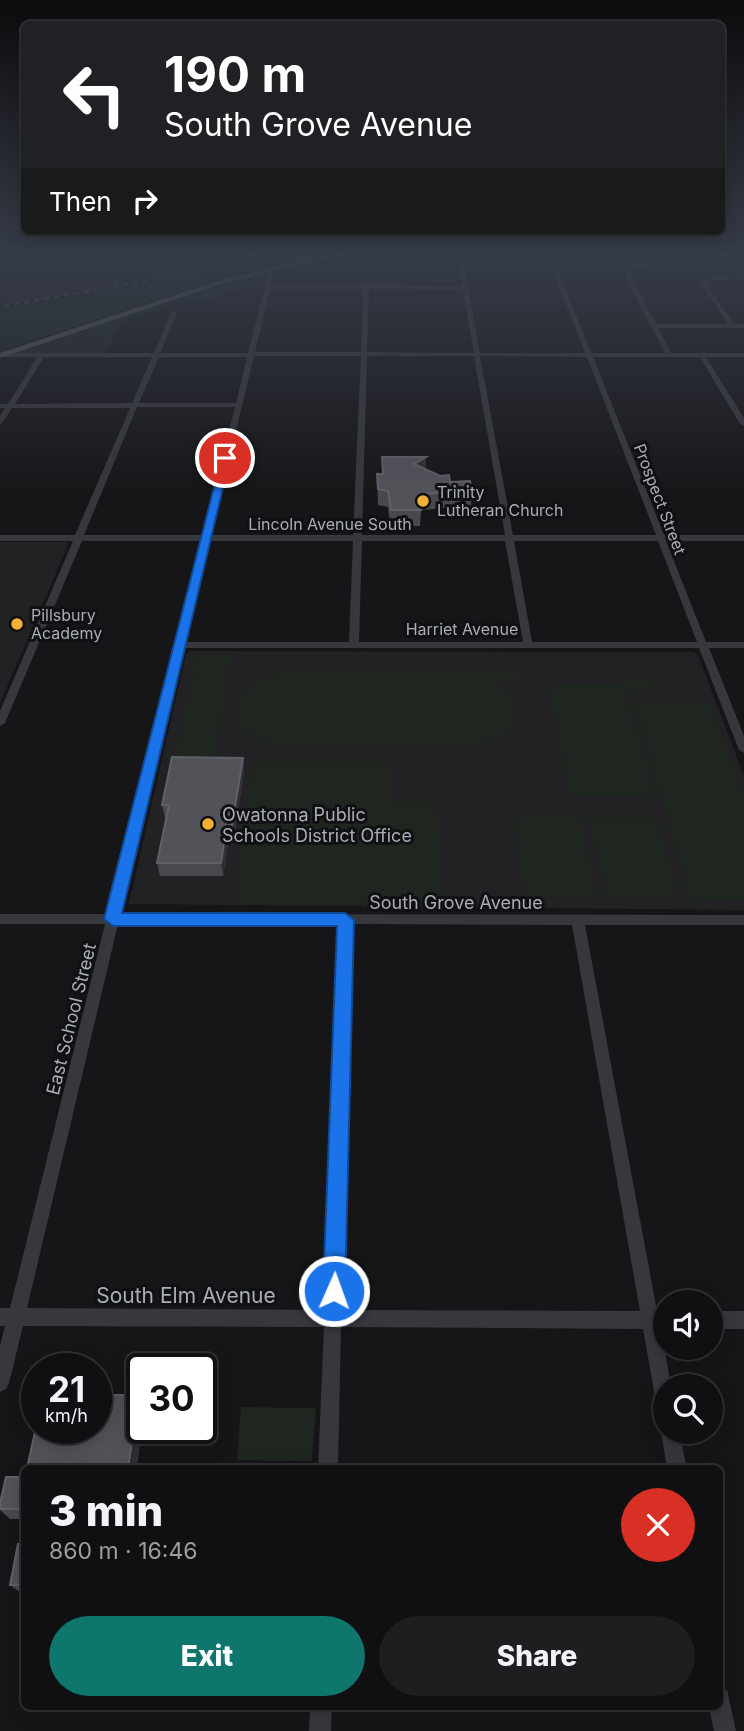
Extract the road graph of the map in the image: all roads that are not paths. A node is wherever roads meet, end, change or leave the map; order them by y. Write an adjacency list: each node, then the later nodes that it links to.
1 (63, 335): 16 (main road)
2 (165, 335): 12 (street)
3 (256, 335): 8 (street, East School Street)
4 (364, 335): 9 (street)
5 (473, 335): 10 (street)
6 (581, 335): 11 (street, Prospect Street)
7 (659, 335): 13 (street)
8 (251, 354): 9 (street); 12 (street); 18 (street, East School Street)
9 (363, 354): 10 (street); 27 (street)
10 (476, 354): 11 (street); 28 (street)
11 (589, 354): 13 (street); 29 (street, Prospect Street)
12 (156, 355): 17 (street); 21 (street)
13 (669, 355): 14 (street)
14 (702, 355): 15 (street); 23 (street)
15 (744, 355)
16 (2, 356): 17 (street)
17 (41, 356): 20 (street)
18 (238, 405): 21 (street); 26 (street, East School Street)
19 (0, 406): 20 (street)
20 (10, 406): 21 (street); 22 (street)
21 (134, 406): 25 (street)
22 (0, 422)
23 (744, 424)
24 (0, 538): 25 (street, Lincoln Avenue South)
25 (78, 538): 26 (street, Lincoln Avenue South); 36 (street)
26 (205, 538): 27 (street, Lincoln Avenue South); 31 (street, East School Street)
27 (358, 538): 28 (street, Lincoln Avenue South); 32 (street)
28 (509, 538): 29 (street, Lincoln Avenue South); 33 (street)
29 (660, 538): 30 (street, Lincoln Avenue South); 34 (street, Prospect Street)
30 (744, 538)
31 (179, 645): 32 (street, Harriet Avenue); 39 (street, East School Street)
32 (354, 645): 33 (street, Harriet Avenue)
33 (528, 645): 34 (street, Harriet Avenue)
34 (703, 645): 35 (street, Harriet Avenue); 37 (street, Prospect Street)
35 (744, 645)
36 (0, 723)
37 (744, 750)
38 (0, 919): 39 (street, South Grove Avenue)
39 (113, 919): 40 (street, South Grove Avenue); 44 (street, East School Street)
40 (345, 920): 41 (street, South Grove Avenue); 45 (street)
41 (578, 920): 42 (street, South Grove Avenue); 43 (street)
42 (744, 920)
43 (653, 1300)
44 (8, 1317): 45 (street, South Elm Avenue); 49 (street, East School Street)
45 (333, 1318): 46 (street, South Elm Avenue); 51 (street)
46 (653, 1320)
47 (723, 1320): 48 (street)
48 (744, 1320)
49 (0, 1384)
50 (672, 1444): 52 (street)
51 (328, 1465)
52 (676, 1465)
53 (321, 1710): 55 (street)
54 (721, 1710): 56 (street)
55 (320, 1731)
56 (725, 1731)

